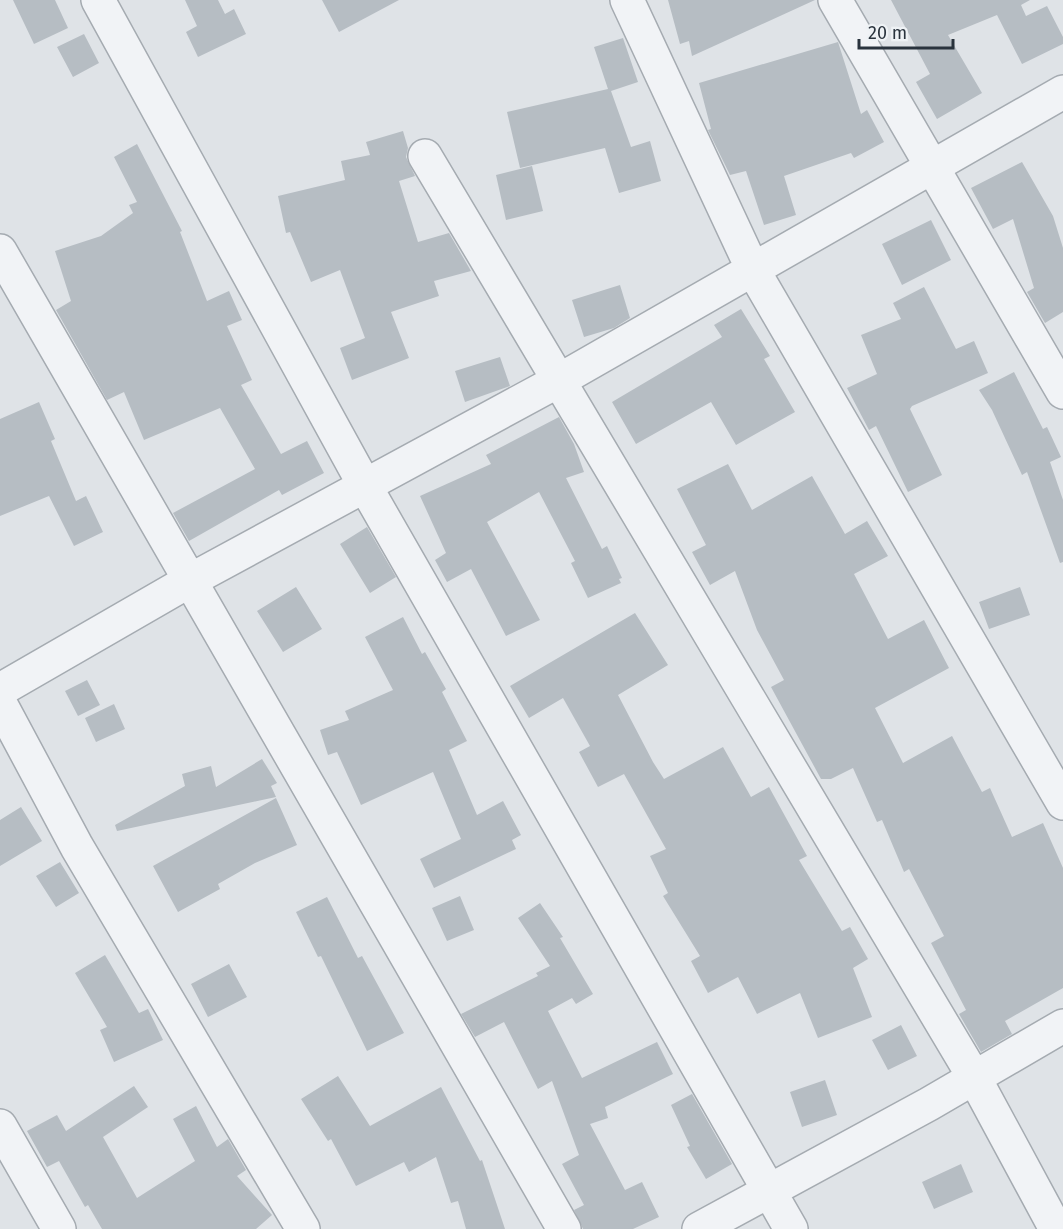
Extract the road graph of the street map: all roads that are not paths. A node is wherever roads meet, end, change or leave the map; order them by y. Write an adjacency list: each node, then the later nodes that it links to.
1 (98, 0): 11 (street)
2 (627, 0): 8 (street)
3 (835, 0): 6 (street)
4 (1063, 92): 6 (street)
5 (425, 156): 9 (street)
6 (932, 167): 8 (street); 10 (street)
7 (0, 250): 12 (street)
8 (753, 270): 9 (street); 15 (street)
9 (558, 381): 11 (street); 17 (street)
10 (1063, 392)
11 (365, 486): 12 (street); 19 (street)
12 (189, 581): 13 (street); 22 (street)
13 (0, 690)
14 (0, 703): 21 (street)
15 (1063, 803)
16 (1063, 1026): 17 (street)
17 (974, 1077): 19 (street); 25 (street)
18 (0, 1126): 20 (street)
19 (769, 1190): 23 (street); 24 (street)
20 (59, 1229)
21 (303, 1229)
22 (564, 1229)
23 (699, 1229)
24 (792, 1229)
25 (1056, 1229)

